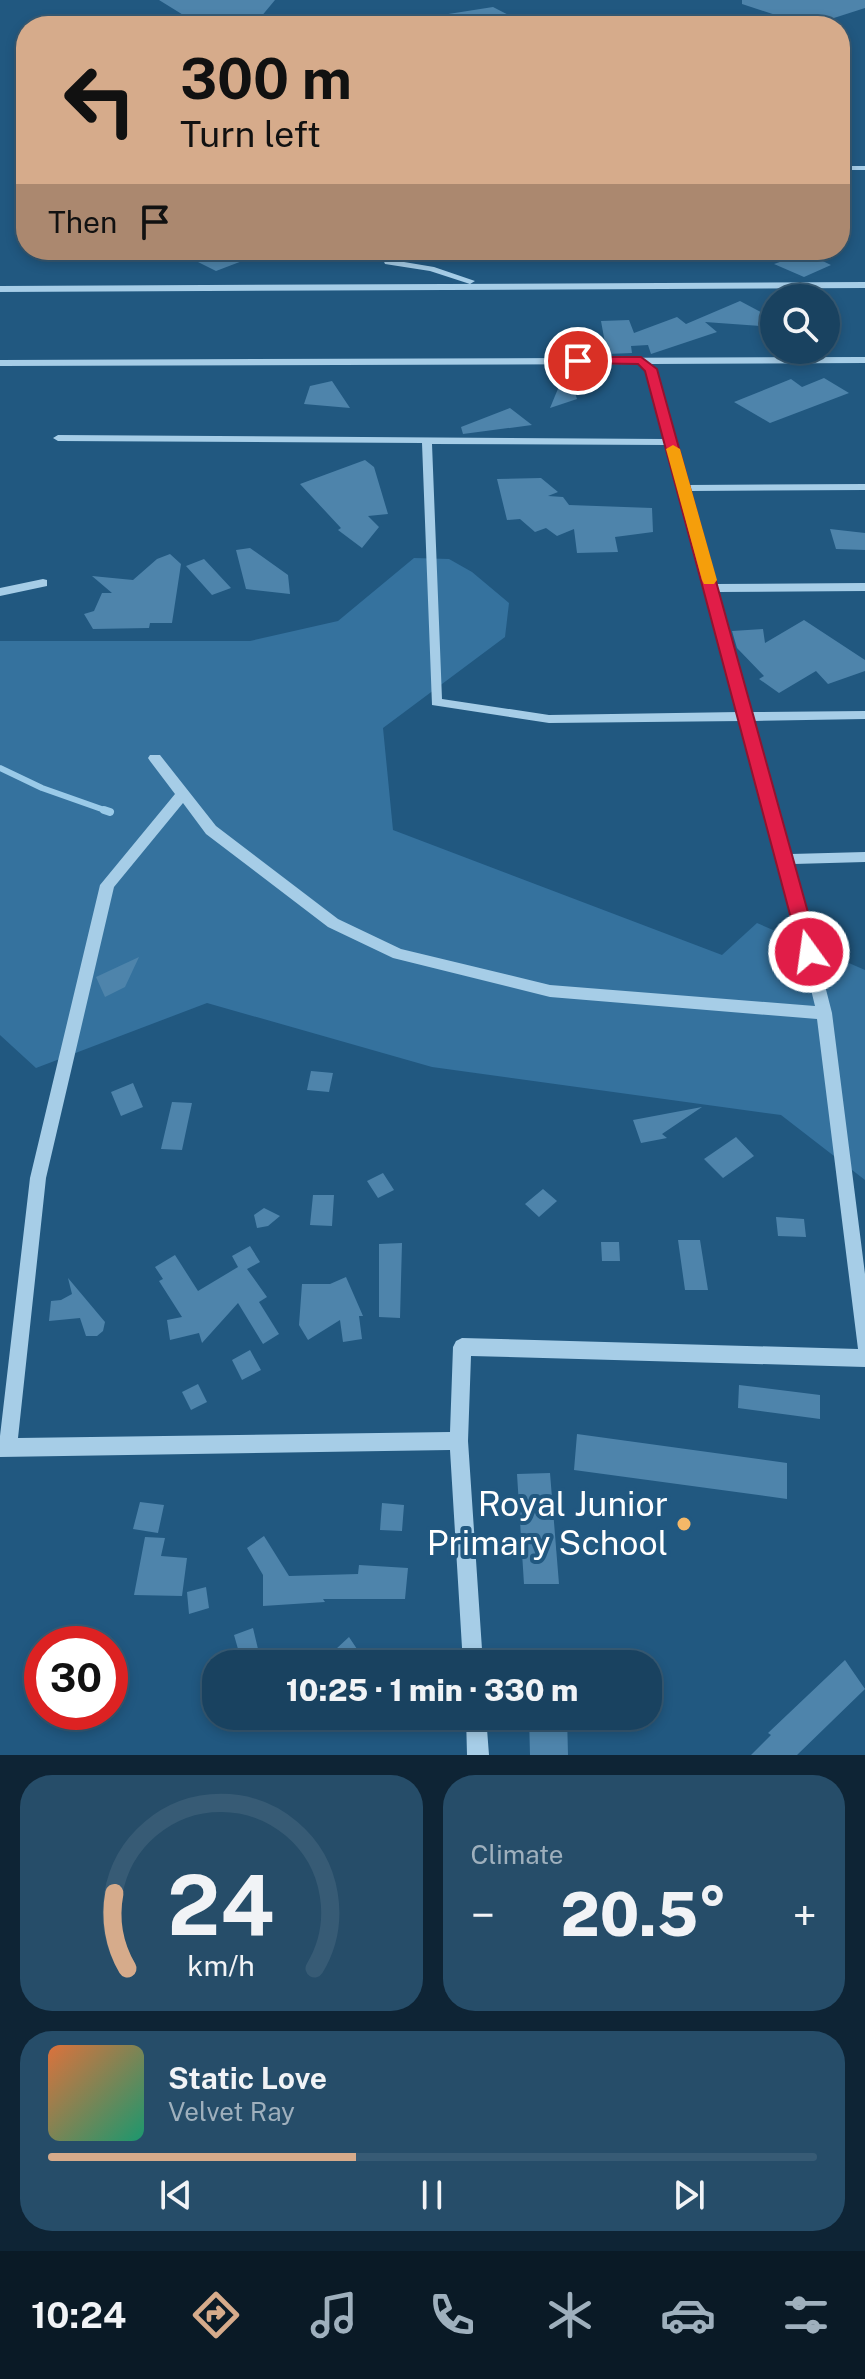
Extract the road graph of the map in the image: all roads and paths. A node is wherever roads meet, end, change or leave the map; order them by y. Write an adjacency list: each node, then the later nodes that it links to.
1 (387, 260): 3 (street)
2 (865, 285): 3 (street)
3 (486, 286): 4 (street)
4 (0, 289)
5 (641, 360): 6 (street); 7 (street); 10 (street)
6 (865, 360)
7 (0, 363)
8 (58, 438): 9 (street)
9 (427, 440): 10 (street); 18 (street)
10 (671, 442): 12 (street)
11 (865, 487): 12 (street)
12 (684, 488): 15 (street)
13 (43, 583): 16 (street)
14 (865, 587): 15 (street)
15 (711, 588): 18 (street)
16 (0, 592)
17 (865, 715): 18 (street)
18 (747, 717): 22 (street)
19 (155, 758): 20 (street)
20 (182, 795): 23 (street); 27 (street)
21 (865, 857): 22 (street)
22 (786, 859): 23 (street)
23 (824, 1013): 24 (street)
24 (865, 1344)
25 (865, 1358): 26 (street)
26 (459, 1441): 27 (street); 28 (street)
27 (4, 1448)
28 (472, 1650)
29 (477, 1730): 30 (street)
30 (478, 1755)

